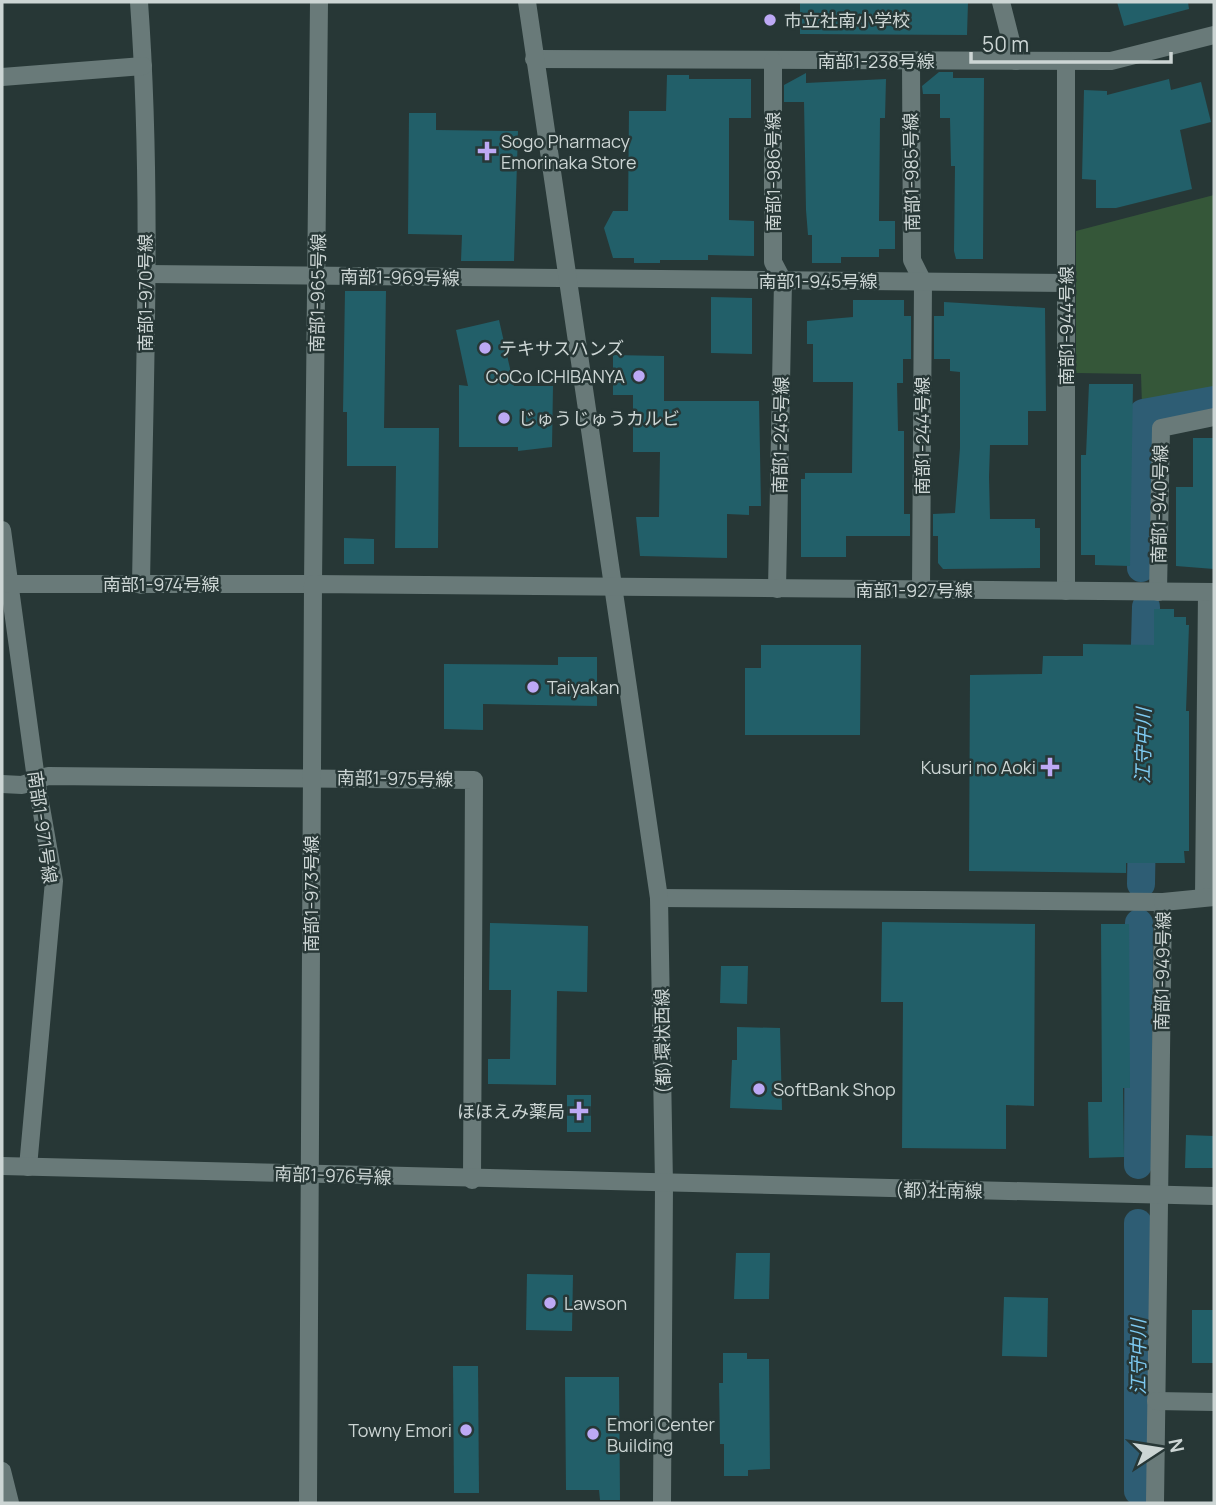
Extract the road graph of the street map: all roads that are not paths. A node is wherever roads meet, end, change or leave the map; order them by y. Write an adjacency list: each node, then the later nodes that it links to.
1 (139, 2): 11 (street, 南部1-970号線)
2 (319, 2): 14 (street, 南部1-965号線)
3 (527, 2): 6 (street, (都)環状西線)
4 (1001, 2): 9 (street)
5 (1214, 35): 10 (street, 南部1-238号線)
6 (534, 59): 7 (street, 南部1-238号線); 15 (street, (都)環状西線)
7 (774, 61): 8 (street, 南部1-238号線); 16 (street, 南部1-986号線)
8 (911, 61): 9 (street, 南部1-238号線); 17 (street, 南部1-985号線)
9 (1016, 61): 10 (street, 南部1-238号線)
10 (1066, 61): 18 (street, 南部1-944号線)
11 (143, 66): 12 (street); 13 (street, 南部1-970号線)
12 (2, 77)
13 (146, 274): 14 (street, 南部1-969号線); 23 (street, 南部1-970号線)
14 (317, 276): 15 (street, 南部1-969号線); 22 (street, 南部1-965号線)
15 (570, 279): 16 (street, 南部1-945号線); 24 (street, (都)環状西線)
16 (783, 281): 17 (street, 南部1-945号線); 25 (street, 南部1-245号線)
17 (923, 282): 18 (street, 南部1-945号線); 26 (street, 南部1-244号線)
18 (1066, 283): 27 (street, 南部1-944号線)
19 (1214, 417): 28 (street, 南部1-940号線)
20 (2, 530): 21 (street, 南部1-971号線)
21 (9, 584): 23 (street, 南部1-974号線); 31 (street, 南部1-971号線)
22 (313, 584): 23 (street, 南部1-974号線); 24 (street); 30 (street, 南部1-973号線)
23 (141, 585)
24 (614, 587): 25 (street, 南部1-927号線); 34 (street, (都)環状西線)
25 (777, 589): 26 (street, 南部1-927号線)
26 (921, 590): 27 (street, 南部1-927号線)
27 (1066, 591): 28 (street, 南部1-927号線)
28 (1158, 592): 29 (street, 南部1-927号線)
29 (1211, 592): 33 (street)
30 (312, 776): 31 (street, 南部1-975号線); 38 (street, 南部1-973号線); 39 (street, 南部1-975号線)
31 (36, 779): 32 (street, 南部1-975号線); 37 (street, 南部1-971号線)
32 (2, 785)
33 (1209, 897): 35 (street)
34 (659, 898): 35 (street, 南部1-949号線); 40 (street, (都)環状西線)
35 (1163, 902): 41 (street, 南部1-949号線)
36 (2, 1166): 37 (street, 南部1-976号線)
37 (28, 1167): 38 (street, 南部1-976号線)
38 (310, 1174): 39 (street, 南部1-976号線); 47 (street, 南部1-973号線)
39 (472, 1180): 40 (street, 南部1-976号線)
40 (664, 1184): 41 (street, (都)社南線); 48 (street, (都)環状西線)
41 (1160, 1195): 42 (street, (都)社南線); 43 (street, 南部1-949号線)
42 (1214, 1196)
43 (1156, 1401): 44 (street); 49 (street, 南部1-949号線)
44 (1214, 1402)
45 (2, 1471): 46 (street)
46 (10, 1503)
47 (307, 1503)
48 (662, 1503)
49 (1155, 1503)

